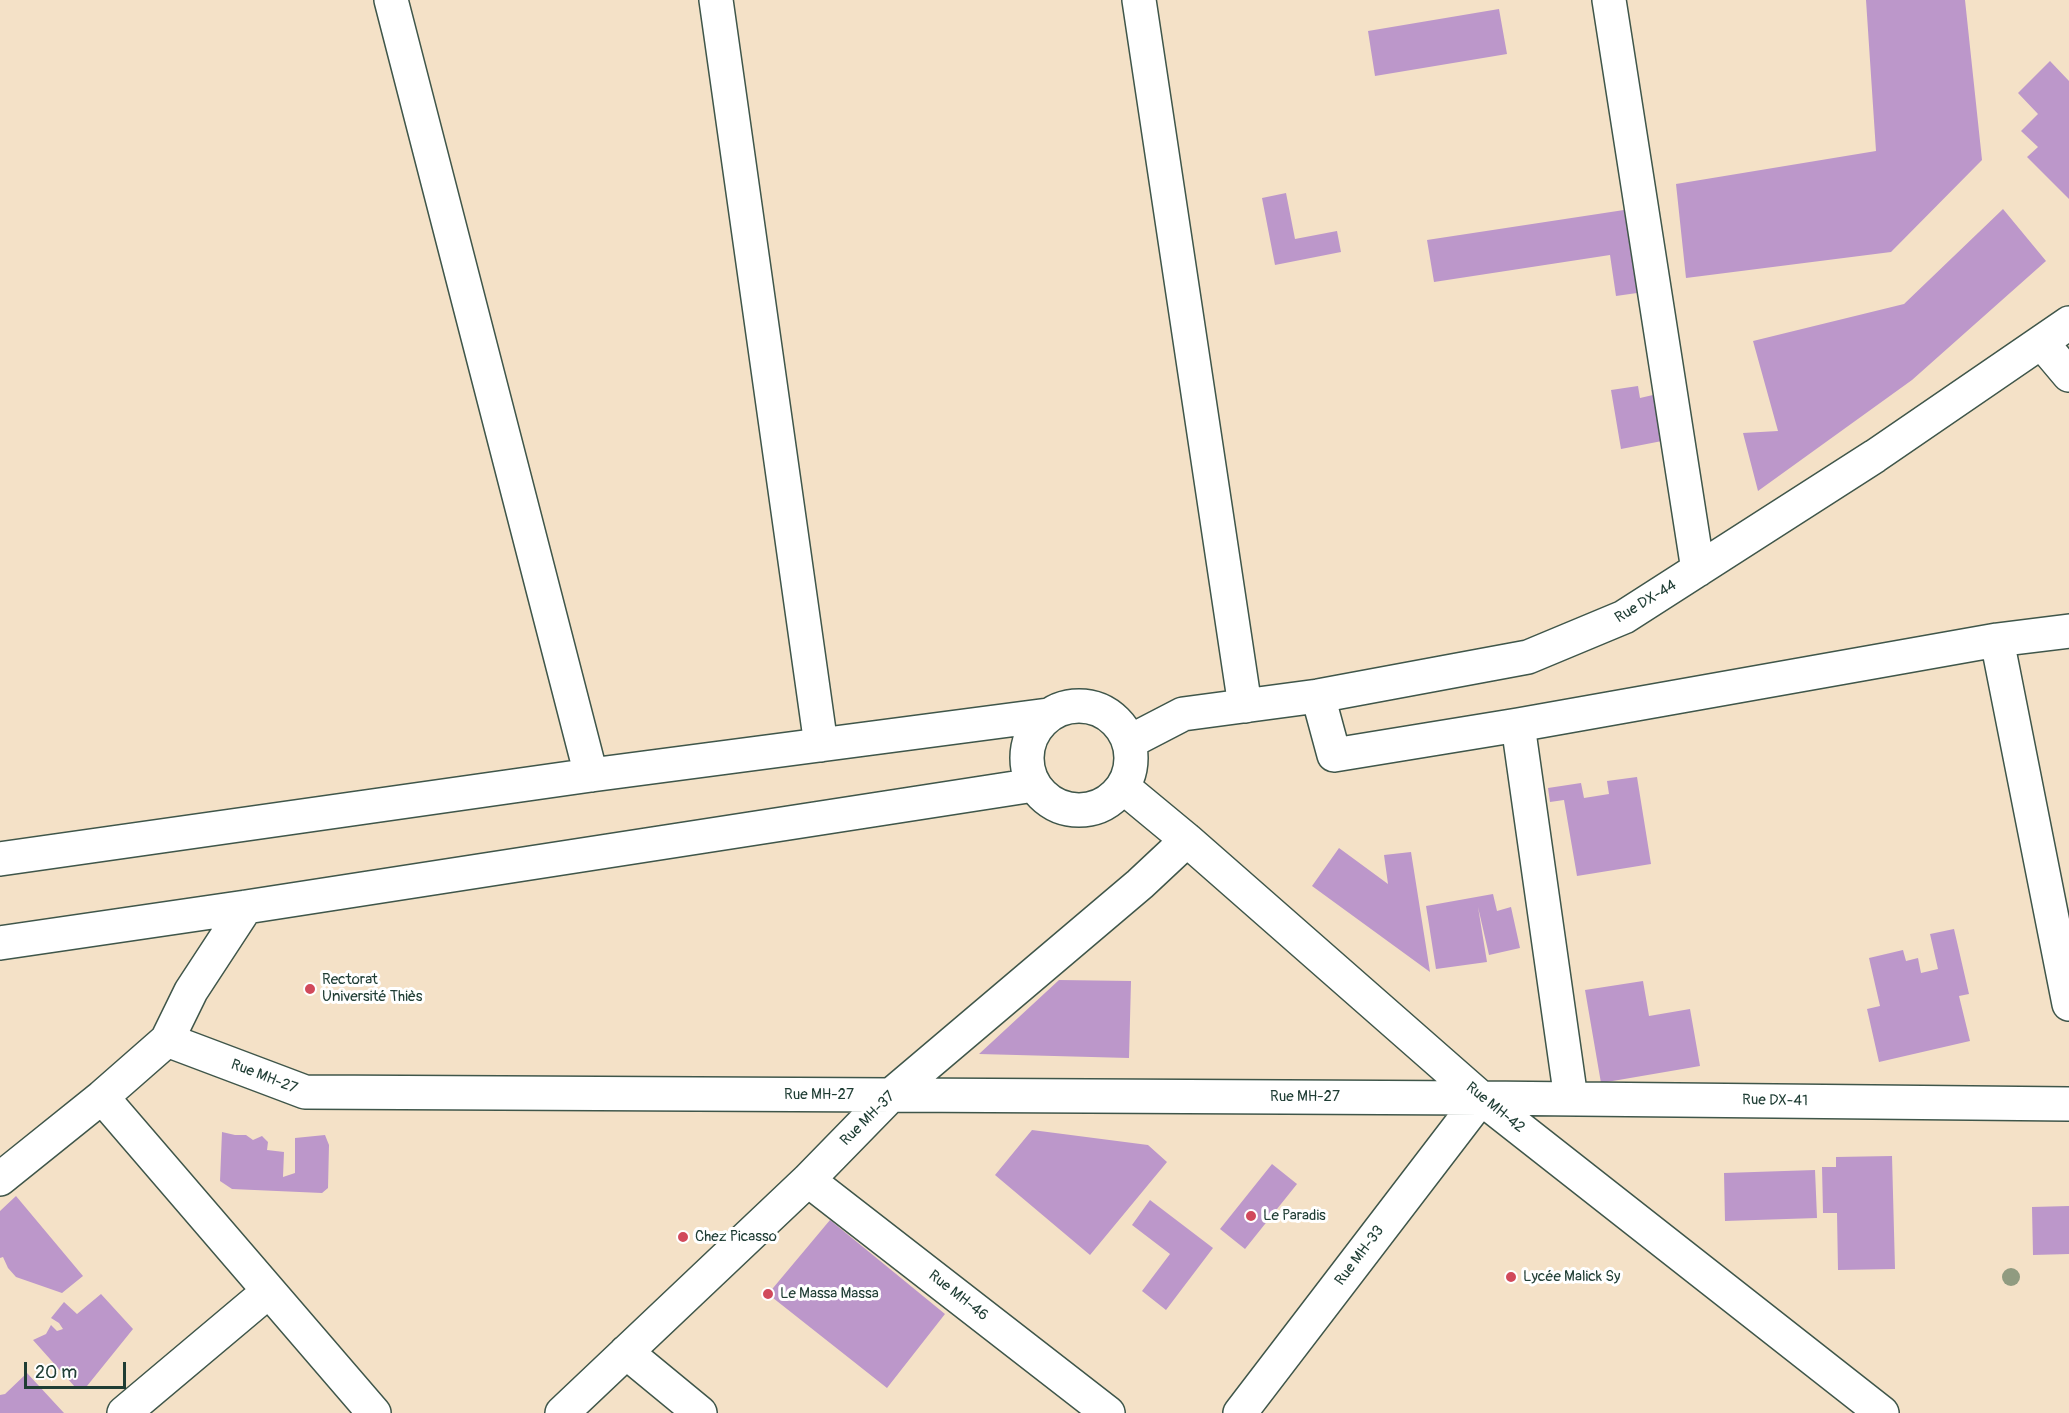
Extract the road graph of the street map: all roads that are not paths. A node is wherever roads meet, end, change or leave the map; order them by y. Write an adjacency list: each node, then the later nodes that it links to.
1 (391, 0): 17 (street)
2 (716, 0): 16 (street)
3 (1139, 0): 12 (street)
4 (1609, 0): 8 (street)
5 (2069, 323): 6 (street, Rue DX-44)
6 (2042, 343): 7 (street); 8 (street, Rue DX-44)
7 (2069, 375)
8 (1698, 570): 11 (street, Rue DX-44)
9 (2069, 631): 10 (street)
10 (1997, 640): 14 (street); 24 (street)
11 (1317, 696): 12 (street, Rue DX-44); 14 (street)
12 (1245, 706): 15 (street, Rue DX-44)
13 (1048, 715): 15 (street); 16 (street); 18 (street)
14 (1518, 725): 29 (street)
15 (1129, 742): 19 (street)
16 (821, 745): 17 (street)
17 (591, 776): 21 (street)
18 (1034, 785): 19 (street); 22 (street)
19 (1123, 787): 20 (street, Rue MH-42)
20 (1187, 840): 26 (street, Rue MH-37); 28 (street, Rue MH-42)
21 (0, 859)
22 (246, 907): 23 (street); 25 (street)
23 (0, 943)
24 (2069, 1004)
25 (167, 1040): 26 (street, Rue MH-27); 27 (street)
26 (891, 1095): 28 (street, Rue MH-27); 32 (street, Rue MH-37)
27 (102, 1097): 31 (street); 33 (street)
28 (1481, 1098): 29 (street, Rue DX-41); 40 (street, Rue MH-33); 41 (street, Rue MH-42)
29 (1570, 1099): 30 (street, Rue DX-41)
30 (2069, 1104)
31 (0, 1179)
32 (808, 1180): 34 (street, Rue MH-37); 39 (street, Rue MH-46)
33 (269, 1291): 35 (street); 36 (street)
34 (626, 1352): 37 (street, Rue MH-37); 38 (street)
35 (124, 1413)
36 (374, 1413)
37 (562, 1413)
38 (699, 1413)
39 (1108, 1413)
40 (1240, 1413)
41 (1881, 1413)

